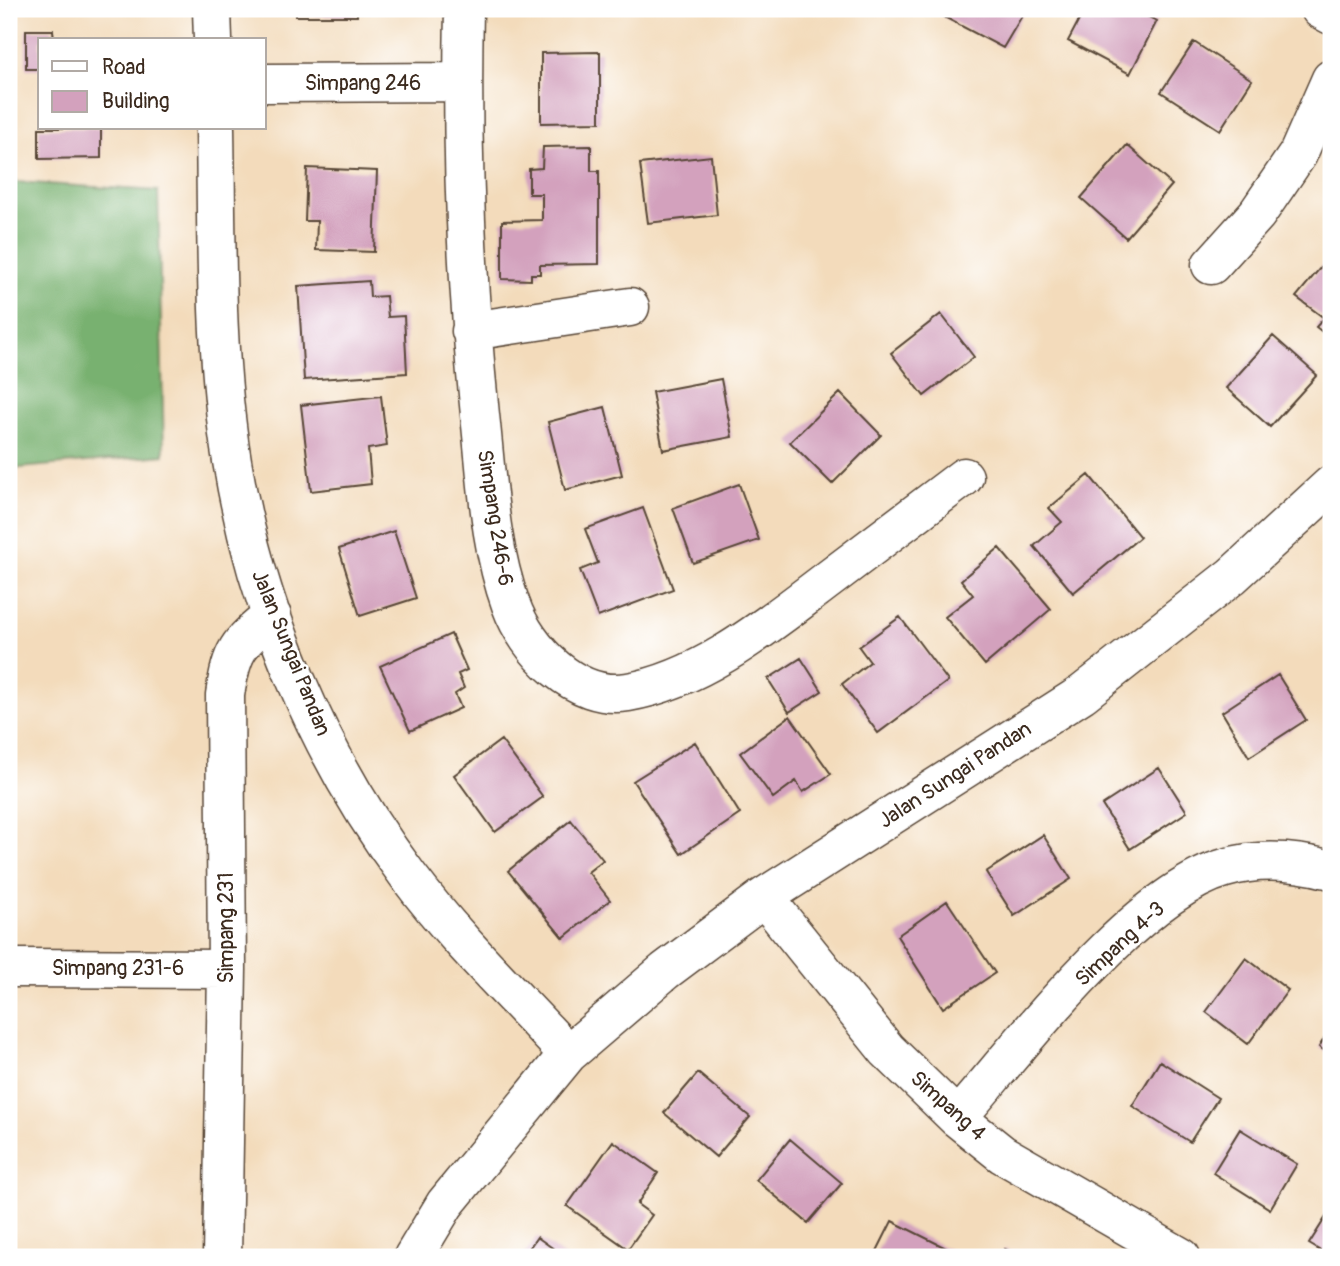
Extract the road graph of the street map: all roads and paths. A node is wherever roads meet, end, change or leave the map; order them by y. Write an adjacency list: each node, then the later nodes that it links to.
1 (212, 9): 5 (street)
2 (464, 9): 7 (street, Simpang 246-6)
3 (1320, 9): 4 (street)
4 (1331, 15)
5 (213, 38)
6 (1331, 79): 10 (street)
7 (463, 82): 8 (street, Simpang 246); 12 (street, Simpang 246-6)
8 (266, 83)
9 (215, 130): 15 (street, Jalan Sungai Pandan)
10 (1211, 265)
11 (629, 307): 12 (street)
12 (471, 331): 13 (street, Simpang 246-6)
13 (964, 477)
14 (1323, 507): 17 (street, Jalan Sungai Pandan)
15 (272, 616): 19 (street, Simpang 231); 20 (street, Jalan Sungai Pandan)
16 (1331, 870): 21 (street, Simpang 4-3)
17 (764, 897): 20 (street, Jalan Sungai Pandan); 21 (street, Simpang 4)
18 (9, 968): 19 (street, Simpang 231-6)
19 (227, 969): 22 (street, Simpang 231)
20 (568, 1054): 23 (street, Jalan Sungai Pandan)
21 (957, 1118): 24 (street, Simpang 4)
22 (222, 1257)
23 (413, 1257)
24 (1181, 1257)

